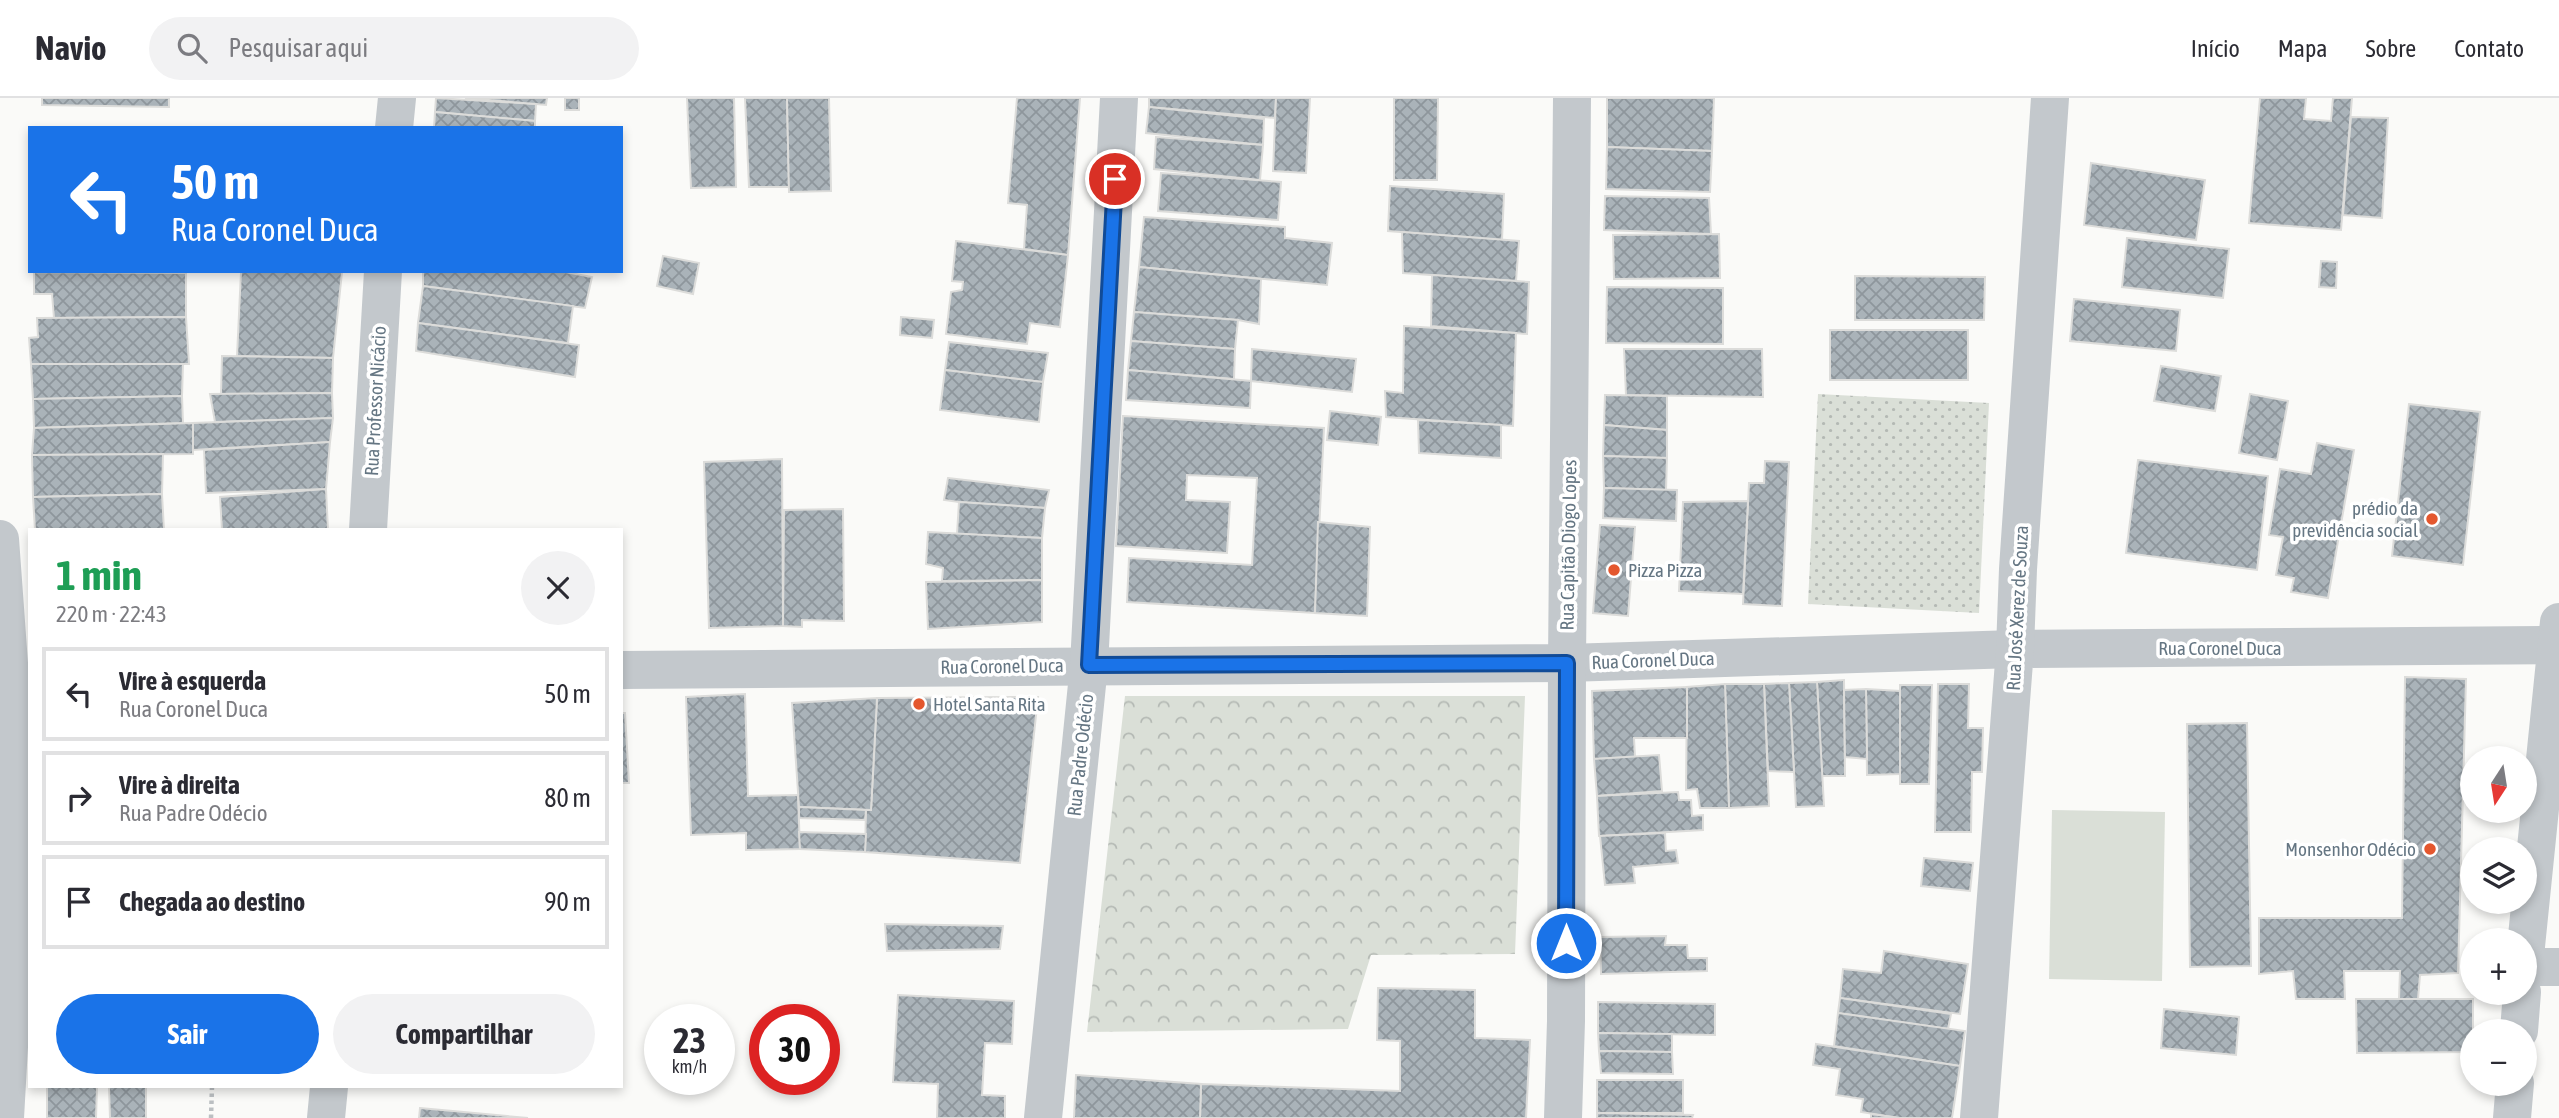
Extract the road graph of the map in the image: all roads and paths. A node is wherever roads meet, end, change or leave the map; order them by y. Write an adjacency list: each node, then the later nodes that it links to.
1 (397, 98): 5 (street)
2 (1119, 98): 12 (street, Rua Padre Odécio)
3 (1572, 98): 11 (street, Rua Capitão Diogo Lopes)
4 (2050, 98): 10 (street, Rua José Xerez de Souza)
5 (394, 126)
6 (383, 273): 7 (street, Rua Professor Nicácio)
7 (368, 528)
8 (0, 539): 14 (street)
9 (2558, 638): 10 (street, Rua Coronel Duca); 15 (street)
10 (2015, 649): 11 (street, Rua Coronel Duca); 27 (street, Rua José Xerez de Souza)
11 (1567, 663): 12 (street, Rua Coronel Duca); 26 (street, Rua Capitão Diogo Lopes)
12 (1089, 665): 13 (street, Rua Coronel Duca); 25 (street, Rua Padre Odécio)
13 (623, 670)
14 (13, 677): 18 (street)
15 (2528, 928)
16 (2537, 967): 17 (street)
17 (2559, 967)
18 (5, 1011): 22 (street)
19 (212, 1088): 23 (path)
20 (328, 1088): 24 (street)
21 (2514, 1096): 28 (street)
22 (5, 1118)
23 (211, 1118)
24 (326, 1118)
25 (1043, 1118)
26 (1563, 1118)
27 (1979, 1118)
28 (2512, 1118)

